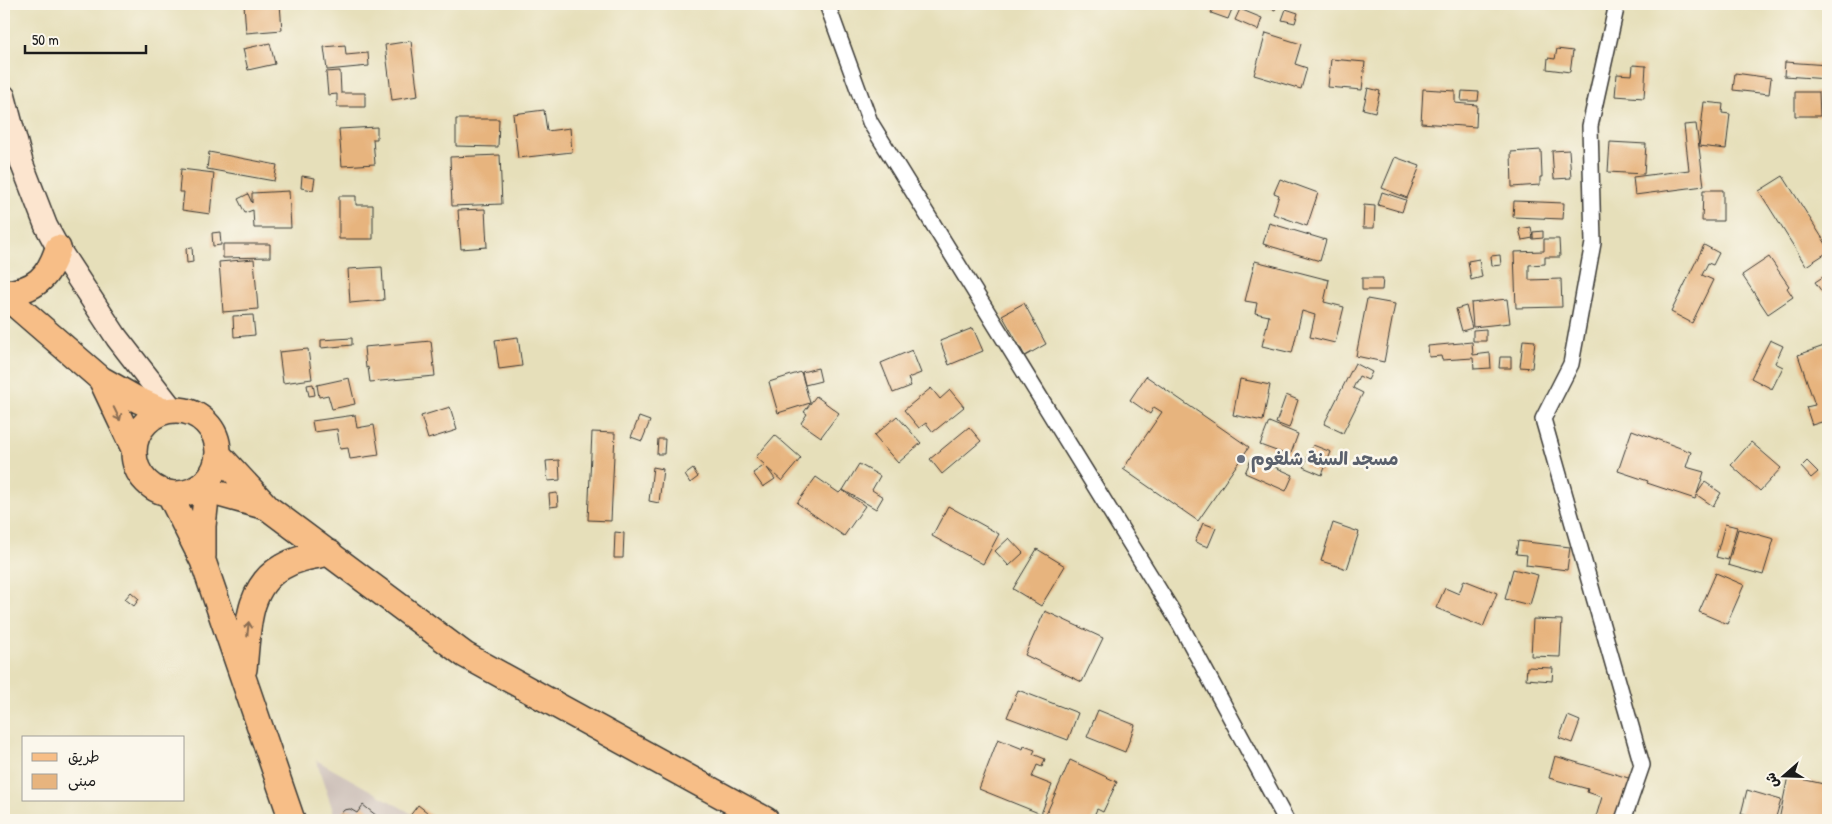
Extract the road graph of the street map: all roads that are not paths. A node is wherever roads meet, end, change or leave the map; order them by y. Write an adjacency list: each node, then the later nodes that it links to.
1 (827, 4): 18 (street)
2 (1617, 4): 19 (street)
3 (4, 96): 4 (main road)
4 (58, 248): 5 (main road); 7 (main road)
5 (4, 294): 6 (main road)
6 (101, 379): 7 (main road); 8 (main road, one-way to 8)
7 (168, 410): 8 (main road); 9 (main road)
8 (134, 449): 11 (main road)
9 (218, 454): 10 (main road); 12 (main road)
10 (204, 486): 11 (main road); 12 (main road); 14 (main road)
11 (169, 493): 14 (main road)
12 (268, 508): 13 (main road)
13 (330, 553): 15 (main road, one-way to 13); 17 (main road)
14 (203, 561): 15 (main road)
15 (243, 677): 16 (main road)
16 (292, 820)
17 (766, 820)
18 (1286, 820)
19 (1623, 820)

